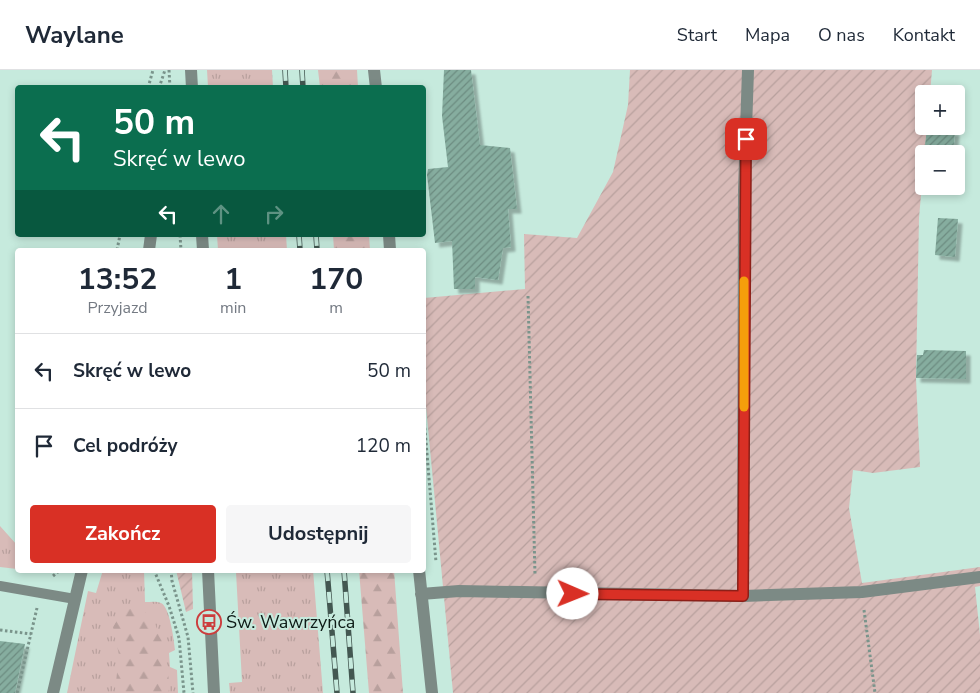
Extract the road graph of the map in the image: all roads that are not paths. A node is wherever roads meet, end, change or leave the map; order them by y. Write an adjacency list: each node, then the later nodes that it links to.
1 (191, 70): 4 (street)
2 (374, 70): 5 (street)
3 (748, 70): 12 (street)
4 (192, 85)
5 (376, 85)
6 (81, 573): 13 (street)
7 (208, 573): 15 (street)
8 (419, 573): 11 (street)
9 (980, 577): 12 (street)
10 (0, 586): 13 (lane)
11 (421, 594): 12 (street); 16 (street)
12 (743, 596)
13 (75, 599): 14 (street)
14 (53, 693)
15 (214, 693)
16 (432, 693)

